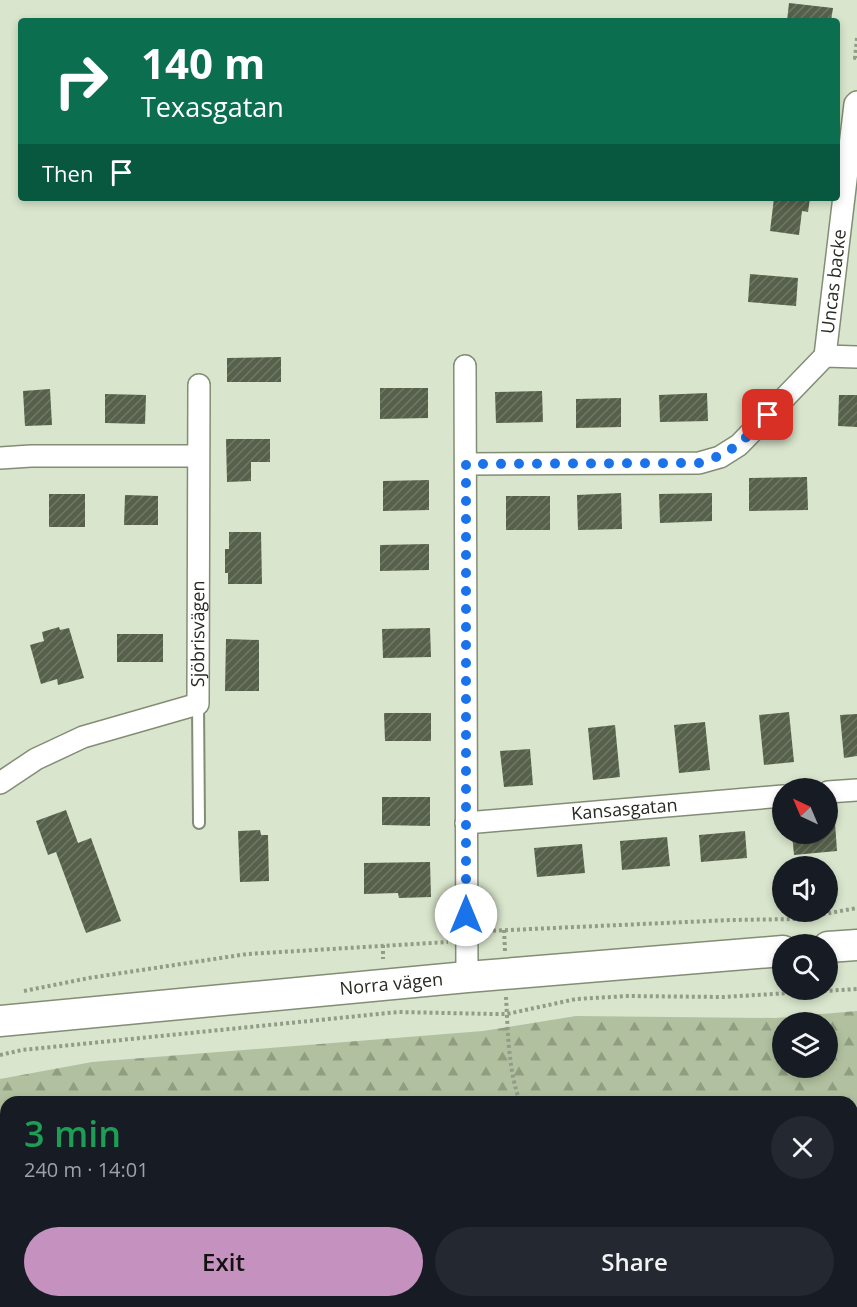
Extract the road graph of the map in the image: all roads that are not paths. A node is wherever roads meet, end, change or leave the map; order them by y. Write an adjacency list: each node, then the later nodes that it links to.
1 (857, 102): 2 (street, Uncas backe)
2 (825, 356): 3 (street); 8 (street)
3 (857, 357)
4 (465, 366): 8 (street)
5 (199, 385): 6 (street, Sjöbrisvägen)
6 (198, 456): 7 (street); 9 (street, Sjöbrisvägen)
7 (0, 458)
8 (466, 464): 15 (street)
9 (198, 704): 10 (street, Sjöbrisvägen); 14 (lane)
10 (0, 783)
11 (857, 790): 12 (street)
12 (838, 791)
13 (772, 797): 15 (street, Kansasgatan)
14 (199, 823)
15 (466, 823): 19 (street)
16 (857, 945): 17 (street)
17 (838, 946)
18 (772, 952): 19 (street, Norra vägen)
19 (467, 977): 20 (street, Norra vägen)
20 (0, 1021)

